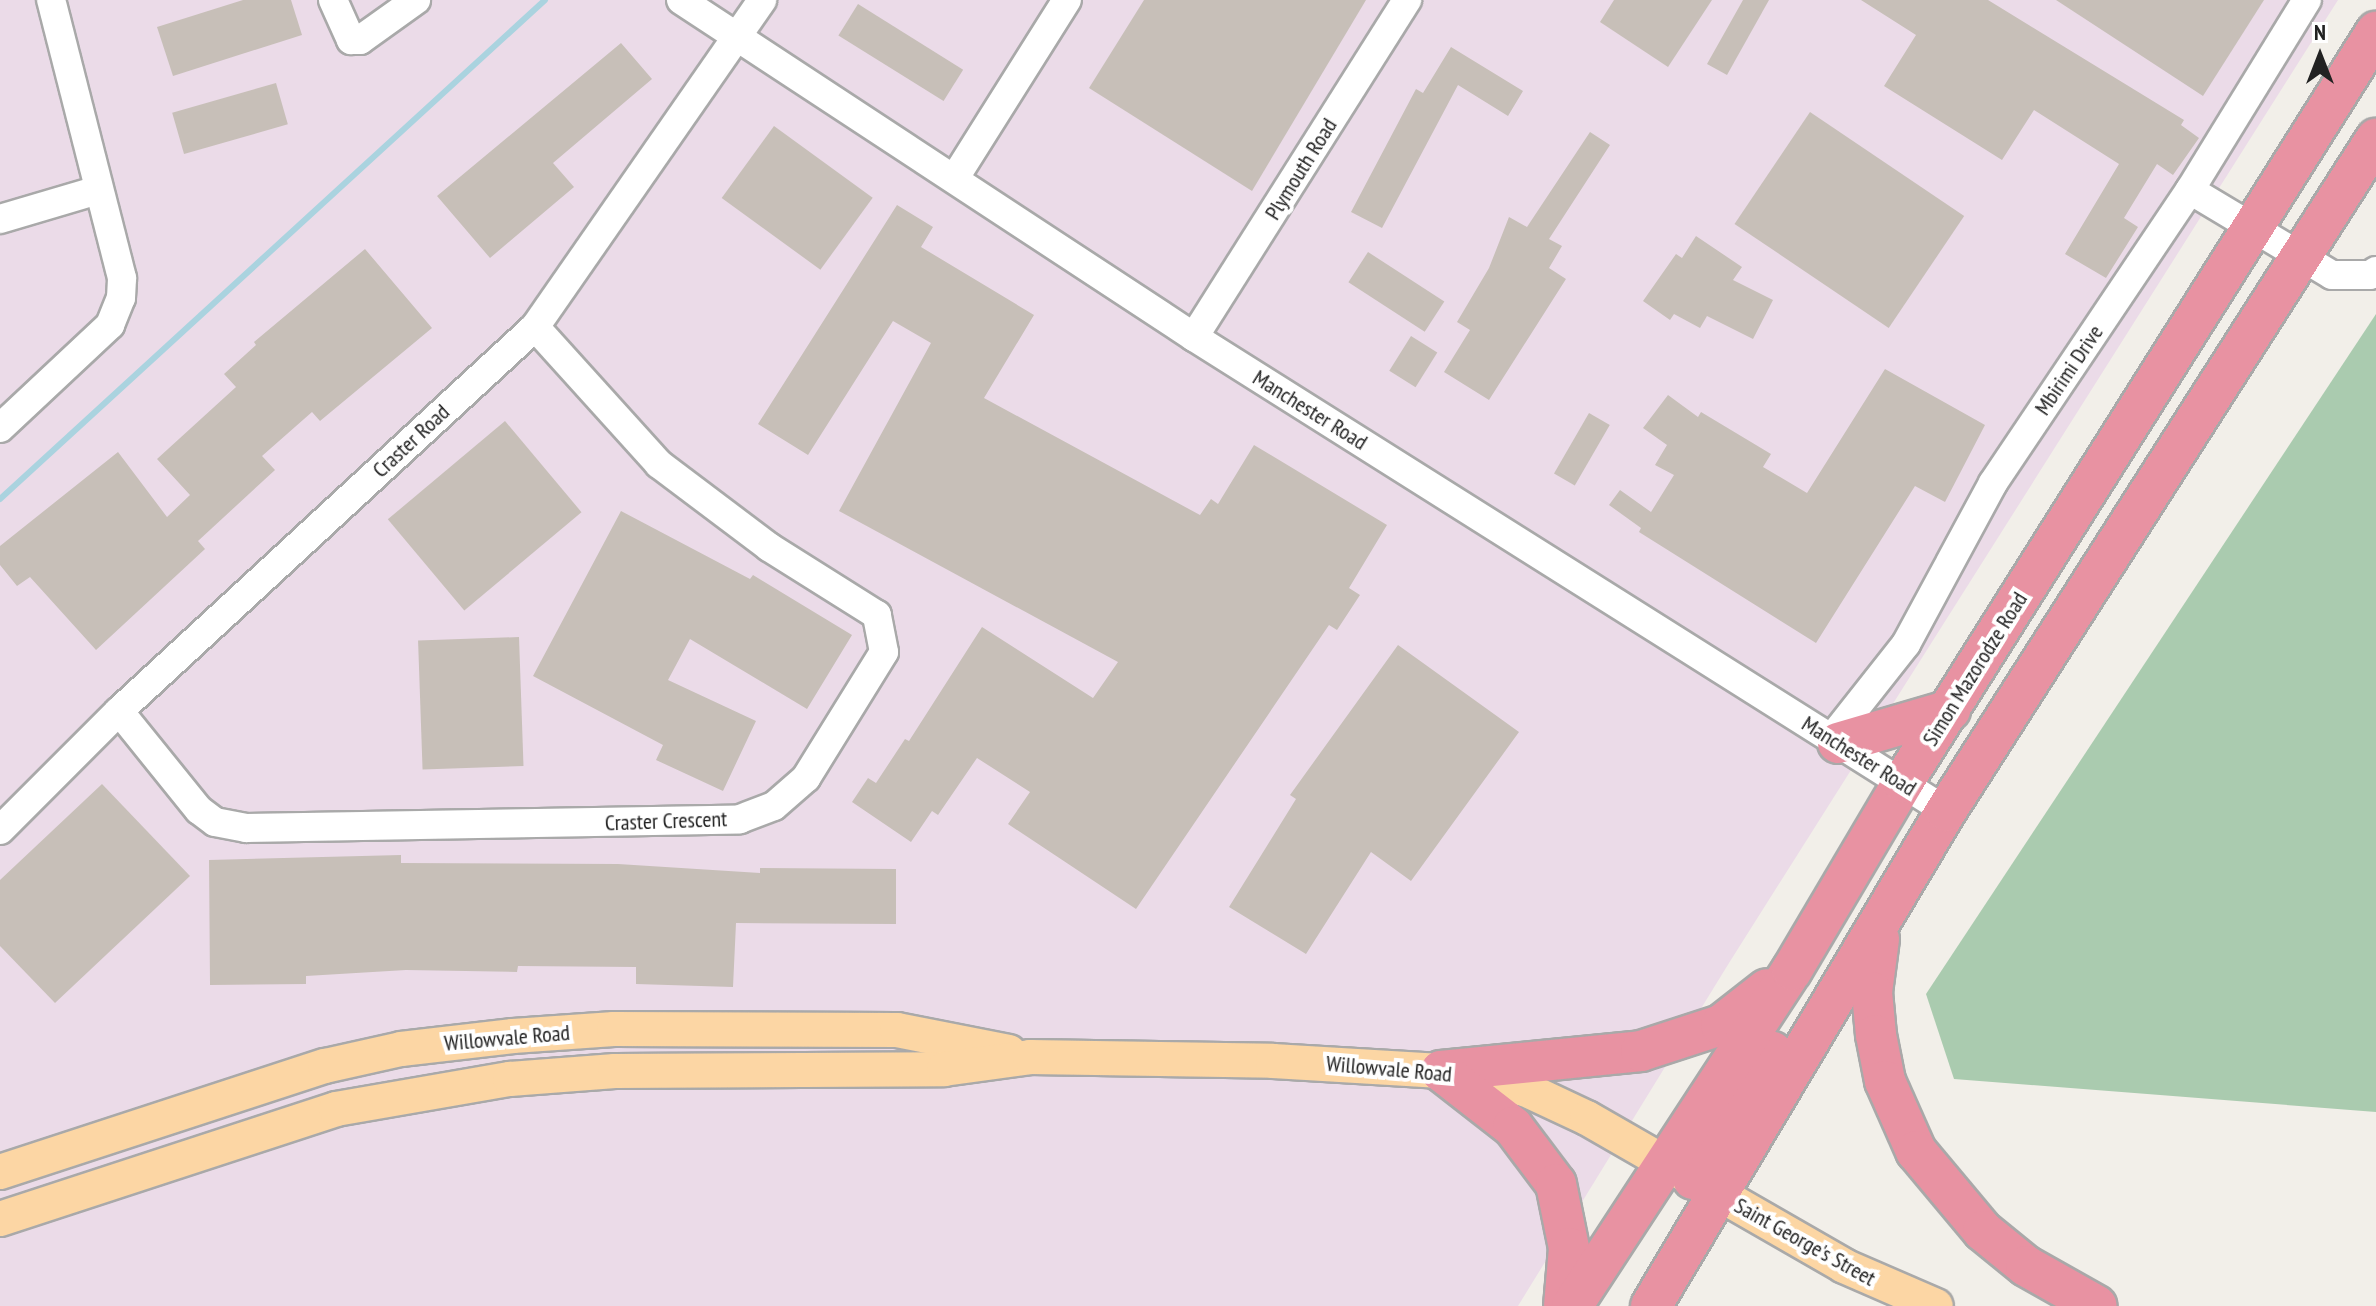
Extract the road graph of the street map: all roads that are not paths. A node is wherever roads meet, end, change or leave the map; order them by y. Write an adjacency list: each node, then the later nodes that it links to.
1 (51, 0): 13 (street)
2 (333, 0): 3 (street)
3 (416, 0)
4 (681, 0): 10 (street, Manchester Road)
5 (762, 0): 10 (street, Craster Road)
6 (1067, 0): 12 (street)
7 (1407, 0): 20 (street, Plymouth Road)
8 (2307, 0): 14 (street, Mbirimi Drive)
9 (2376, 32): 16 (highway, Simon Mazorodze Road)
10 (738, 35): 12 (street, Manchester Road); 19 (street, Craster Road)
11 (2376, 139): 17 (highway, Simon Mazorodze Road)
12 (956, 176): 20 (street, Manchester Road)
13 (98, 190): 15 (street); 21 (street)
14 (2190, 190): 16 (street); 25 (street, Mbirimi Drive)
15 (0, 219)
16 (2249, 229): 17 (street); 23 (highway, Simon Mazorodze Road)
17 (2301, 257): 18 (street); 22 (highway, Simon Mazorodze Road)
18 (2376, 271)
19 (535, 327): 24 (street, Craster Road); 24 (street, Craster Crescent)
20 (1194, 337): 25 (street, Manchester Road)
21 (0, 428)
22 (2049, 648): 26 (highway); 27 (highway, Simon Mazorodze Road)
23 (1950, 710): 25 (highway); 26 (highway, Simon Mazorodze Road)
24 (119, 711): 28 (street, Craster Road)
25 (1834, 741): 26 (street, Manchester Road)
26 (1903, 782): 27 (street, Manchester Road); 30 (highway, Simon Mazorodze Road)
27 (1946, 811): 29 (highway, Simon Mazorodze Road)
28 (0, 830)
29 (1881, 923): 34 (highway, Simon Mazorodze Road); 40 (highway)
30 (1792, 970): 32 (highway); 34 (highway, Simon Mazorodze Road)
31 (1030, 1057): 32 (main road, Willowvale Road); 33 (main road, Willowvale Road); 35 (main road, Willowvale Road)
32 (1441, 1071): 34 (main road, Willowvale Road); 36 (highway)
33 (0, 1172)
34 (1693, 1180): 37 (highway, Simon Mazorodze Road); 38 (highway, Simon Mazorodze Road); 39 (main road, Saint George's Street)
35 (0, 1219)
36 (1564, 1306)
37 (1572, 1306)
38 (1651, 1306)
39 (1936, 1306)
40 (2097, 1306)

